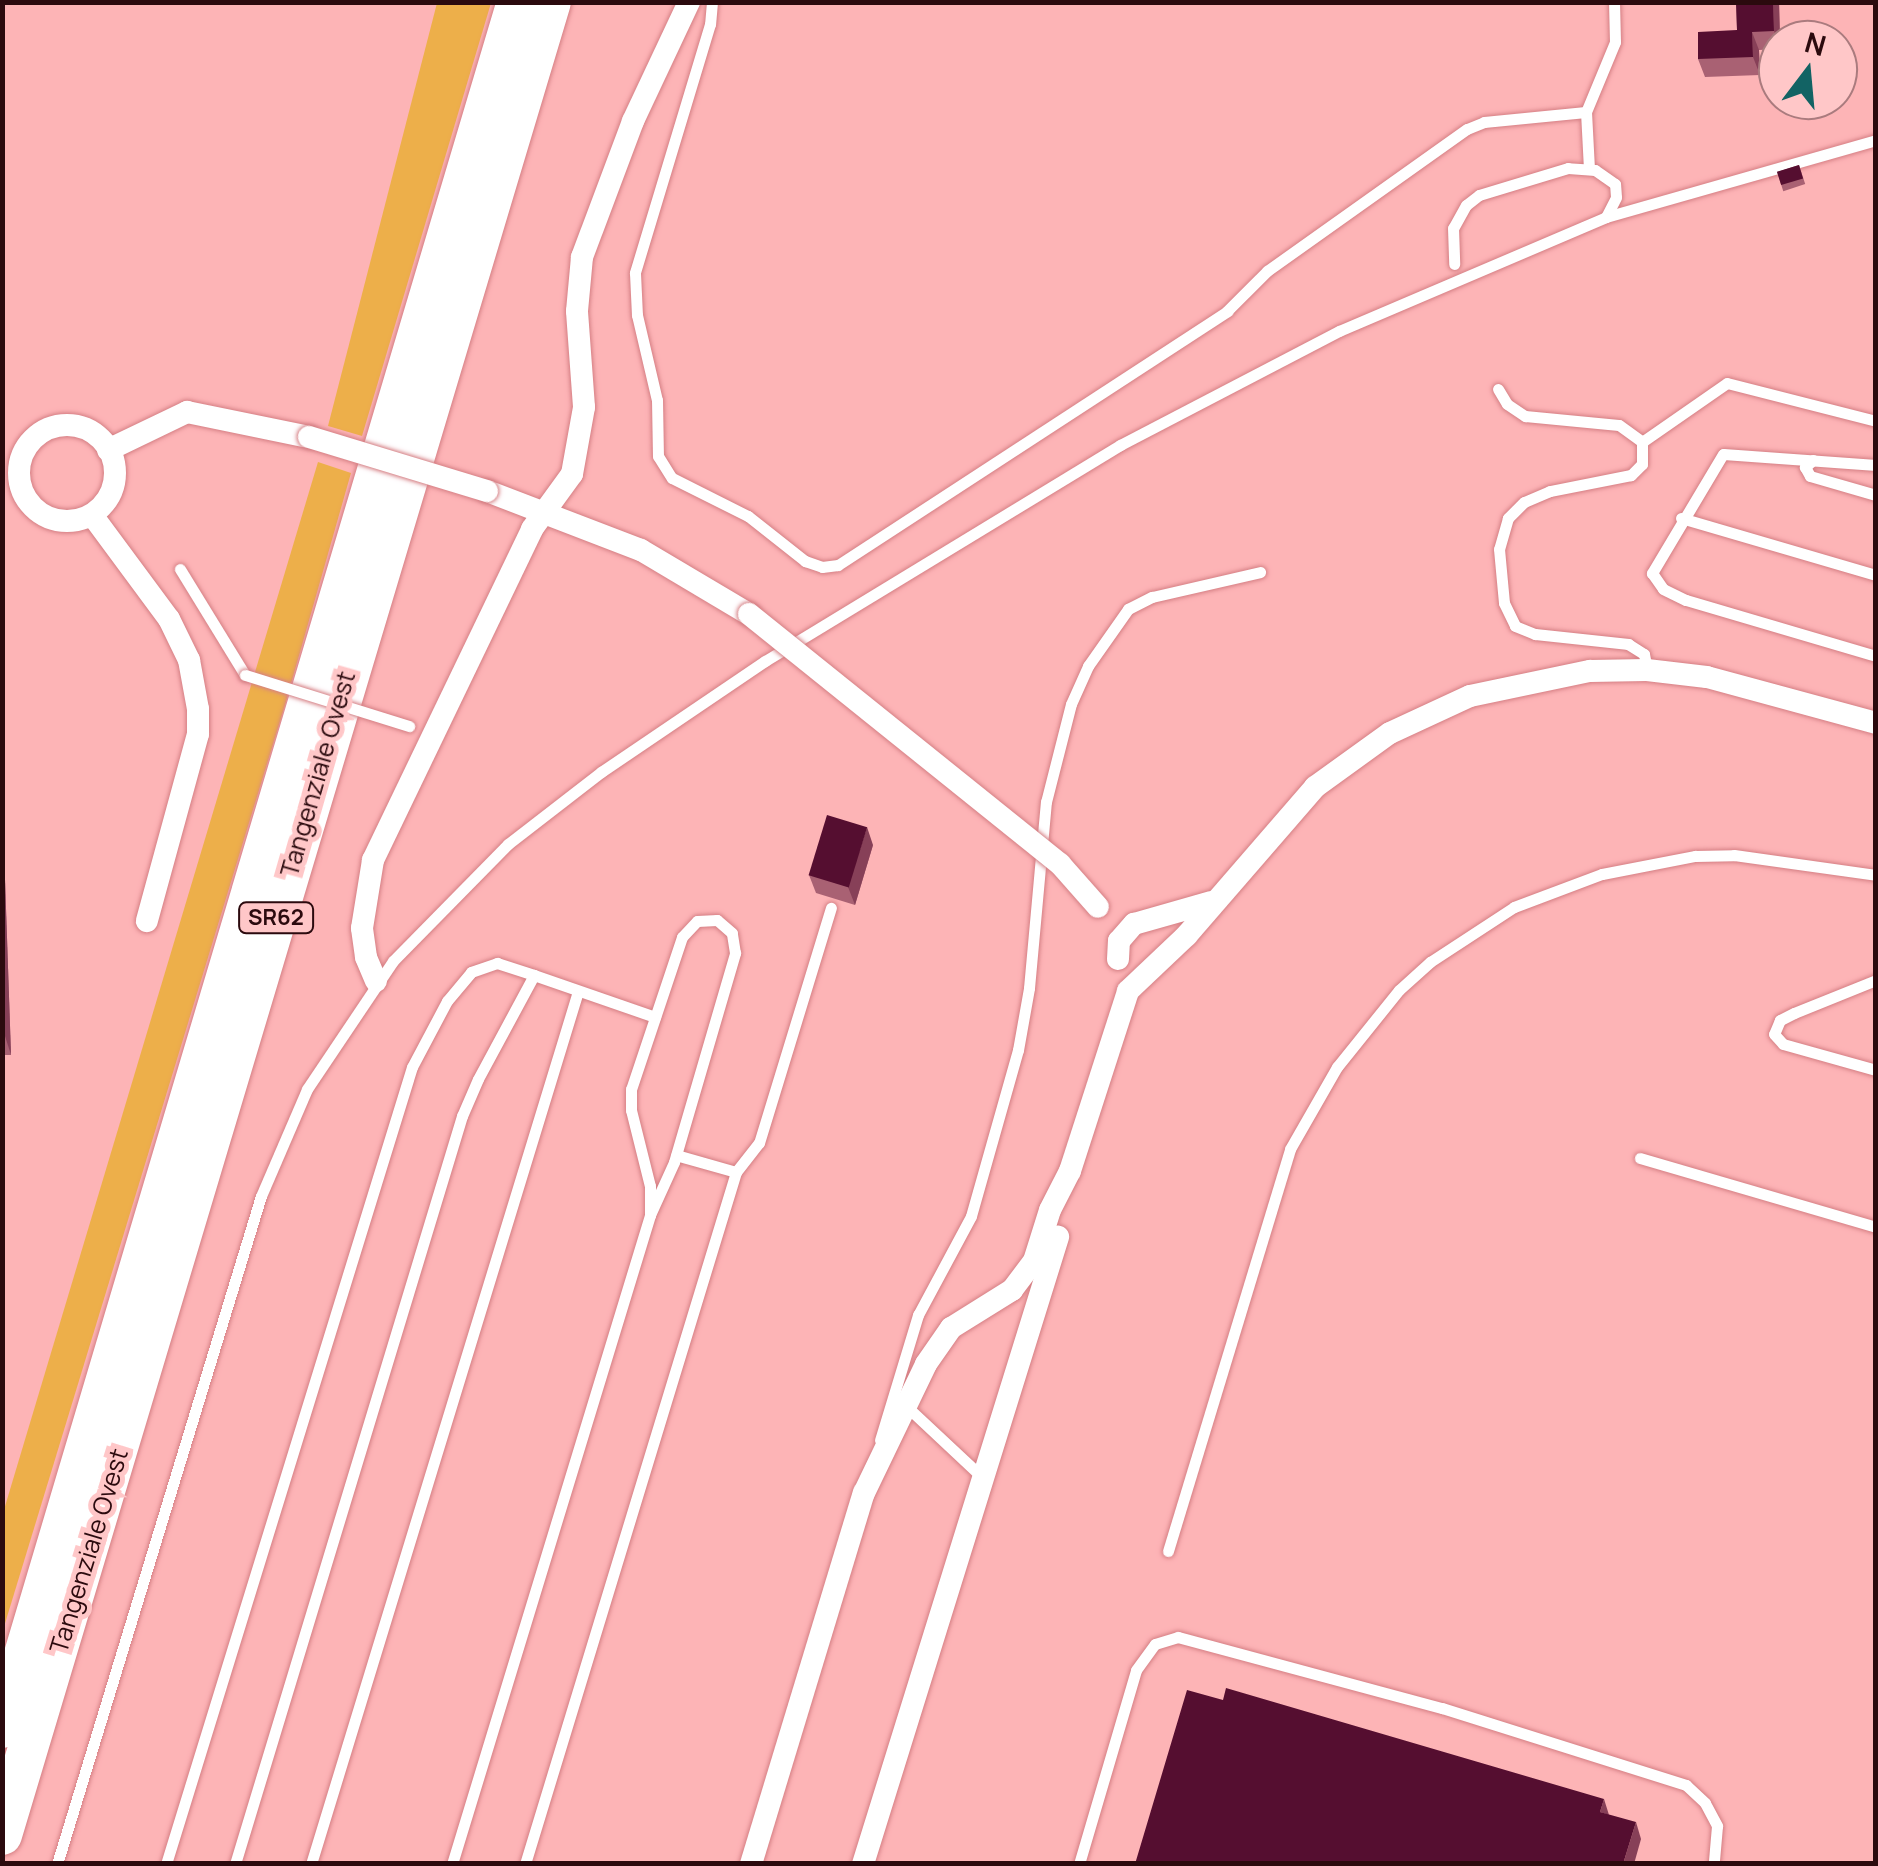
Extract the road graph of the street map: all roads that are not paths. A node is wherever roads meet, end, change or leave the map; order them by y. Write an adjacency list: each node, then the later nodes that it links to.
1 (517, 2): 49 (highway, Tangenziale Ovest / SR62)
2 (551, 2): 52 (highway, Tangenziale Ovest / SR62)
3 (690, 2): 18 (street)
4 (712, 2): 6 (lane)
5 (1614, 2): 6 (lane)
6 (1586, 112): 8 (lane)
7 (1876, 140): 9 (lane)
8 (1589, 169): 9 (lane); 10 (lane)
9 (1606, 216): 35 (lane)
10 (1454, 264)
11 (1498, 389): 13 (lane)
12 (1876, 421): 13 (lane)
13 (1642, 442): 25 (lane)
14 (108, 450): 18 (street, bridge); 19 (street); 19 (street)
15 (1815, 459): 16 (lane); 17 (lane); 20 (lane)
16 (1876, 465)
17 (1876, 495)
18 (544, 512): 27 (street); 32 (street, bridge)
19 (92, 514): 30 (street)
20 (1682, 518): 23 (lane); 24 (lane)
21 (180, 569): 27 (lane, bridge)
22 (1260, 572): 46 (lane)
23 (1876, 575)
24 (1876, 656)
25 (1648, 670): 26 (street); 31 (street)
26 (1876, 722)
27 (433, 737): 35 (street)
28 (1876, 875): 48 (lane)
29 (831, 908): 43 (lane)
30 (148, 921)
31 (1188, 923): 32 (street); 37 (street)
32 (1118, 959): 37 (street)
33 (534, 975): 36 (lane); 54 (lane); 55 (lane)
34 (1876, 980): 39 (lane)
35 (376, 981): 53 (lane)
36 (578, 991): 38 (lane); 56 (lane)
37 (1119, 1013): 42 (street)
38 (655, 1017): 40 (lane); 44 (lane)
39 (1876, 1070)
40 (676, 1155): 43 (lane); 44 (lane)
41 (1640, 1158): 45 (lane)
42 (1070, 1171): 46 (street); 47 (street)
43 (736, 1172): 58 (lane)
44 (650, 1215): 57 (lane)
45 (1876, 1226)
46 (900, 1401): 47 (lane); 59 (street)
47 (982, 1476): 60 (street)
48 (1168, 1551)
49 (24, 1660): 50 (highway, SR62); 51 (highway, Tangenziale Ovest / SR62)
50 (2, 1716)
51 (2, 1728)
52 (2, 1835)
53 (57, 1864)
54 (166, 1864)
55 (234, 1864)
56 (312, 1864)
57 (452, 1864)
58 (525, 1864)
59 (751, 1864)
60 (863, 1864)
61 (1078, 1864): 62 (lane)
62 (1714, 1864)

